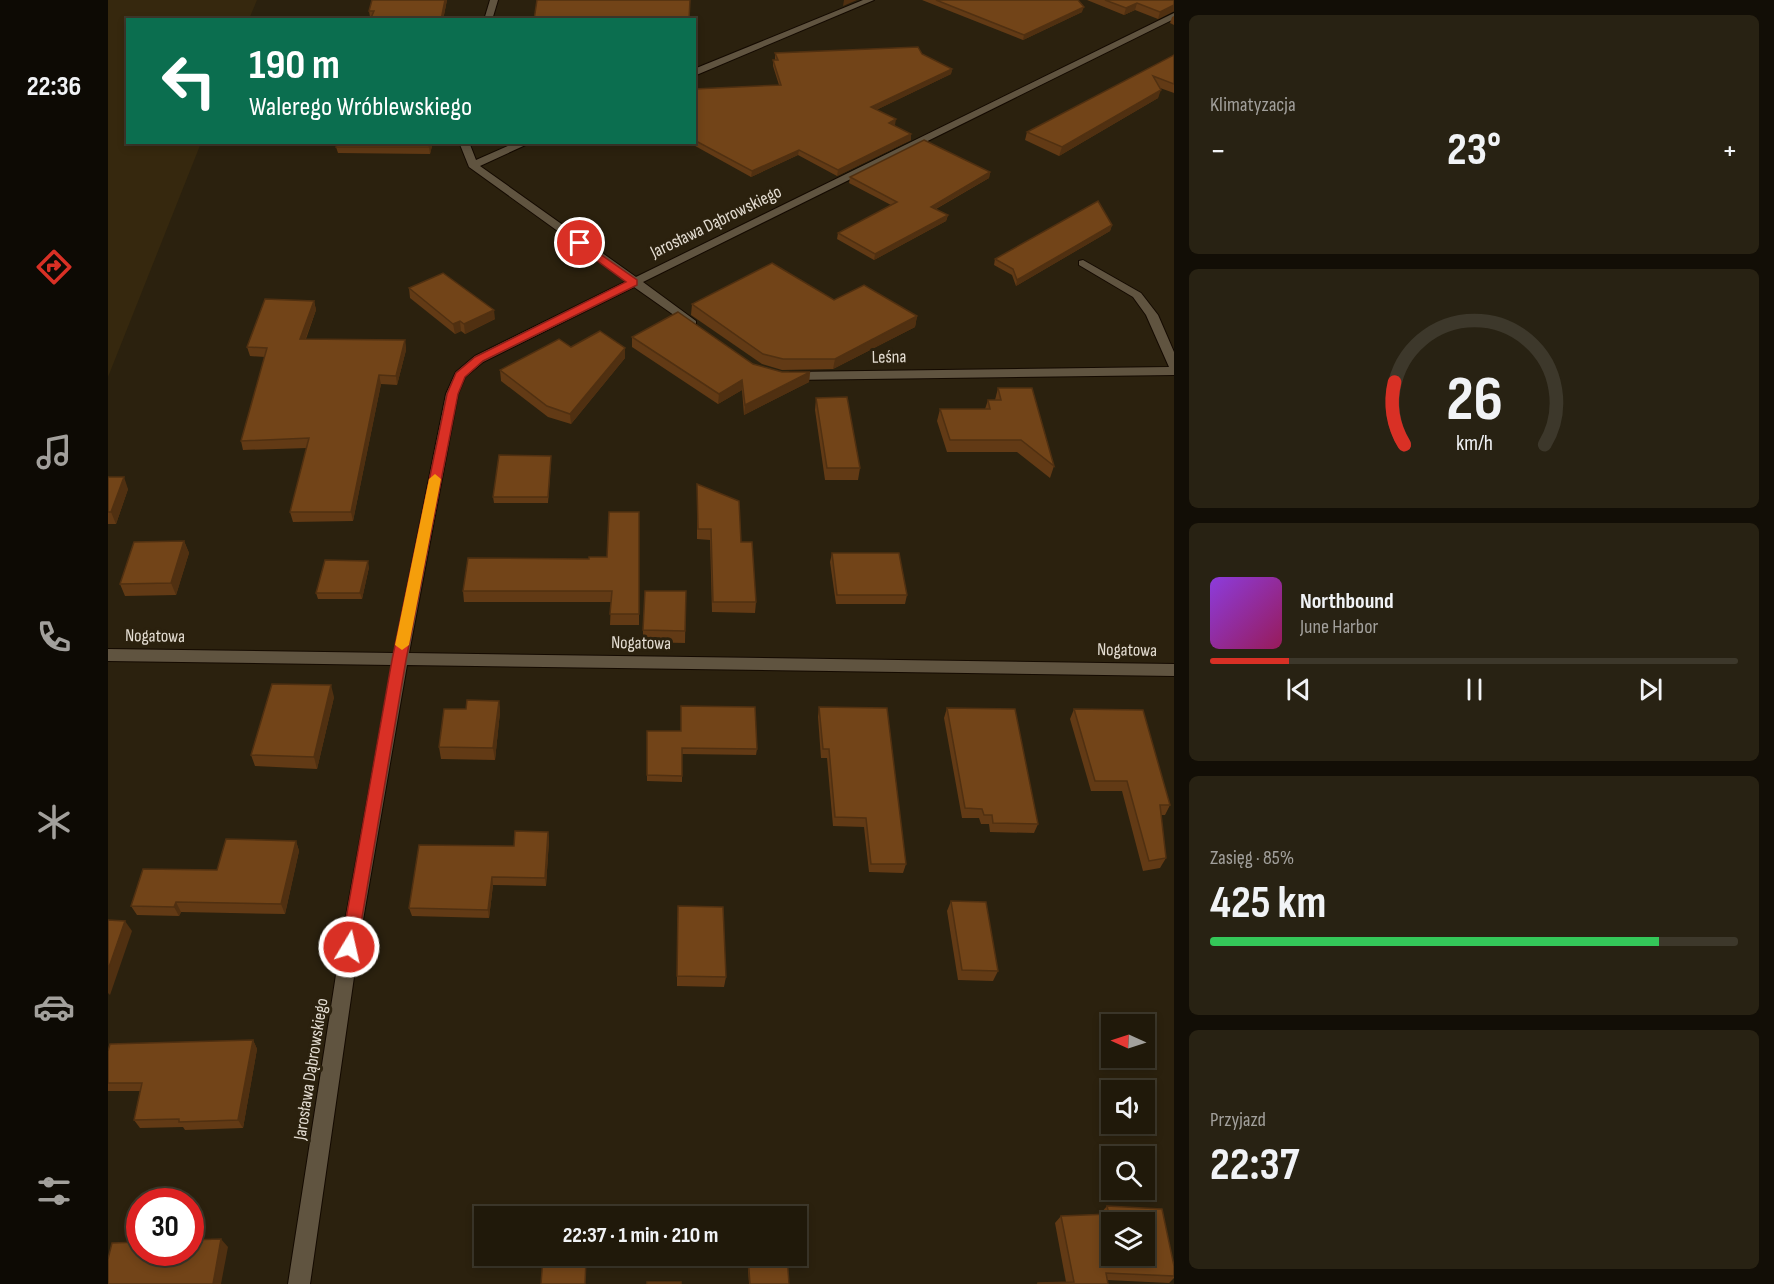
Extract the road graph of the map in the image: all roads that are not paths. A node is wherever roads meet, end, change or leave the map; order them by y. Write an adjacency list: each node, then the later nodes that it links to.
1 (494, 0): 4 (street)
2 (870, 0): 5 (street)
3 (1174, 16): 10 (street, Jarosława Dąbrowskiego)
4 (489, 18)
5 (696, 72)
6 (465, 144): 8 (street)
7 (522, 144): 8 (street)
8 (473, 165): 10 (street)
9 (1083, 263): 12 (street)
10 (634, 283): 11 (street); 16 (street, Jarosława Dąbrowskiego)
11 (700, 329)
12 (1174, 366)
13 (1174, 371): 14 (street, Leśna)
14 (775, 375)
15 (108, 655): 16 (street, Nogatowa)
16 (399, 660): 17 (street, Nogatowa); 18 (street, Jarosława Dąbrowskiego)
17 (1174, 670)
18 (299, 1284)

